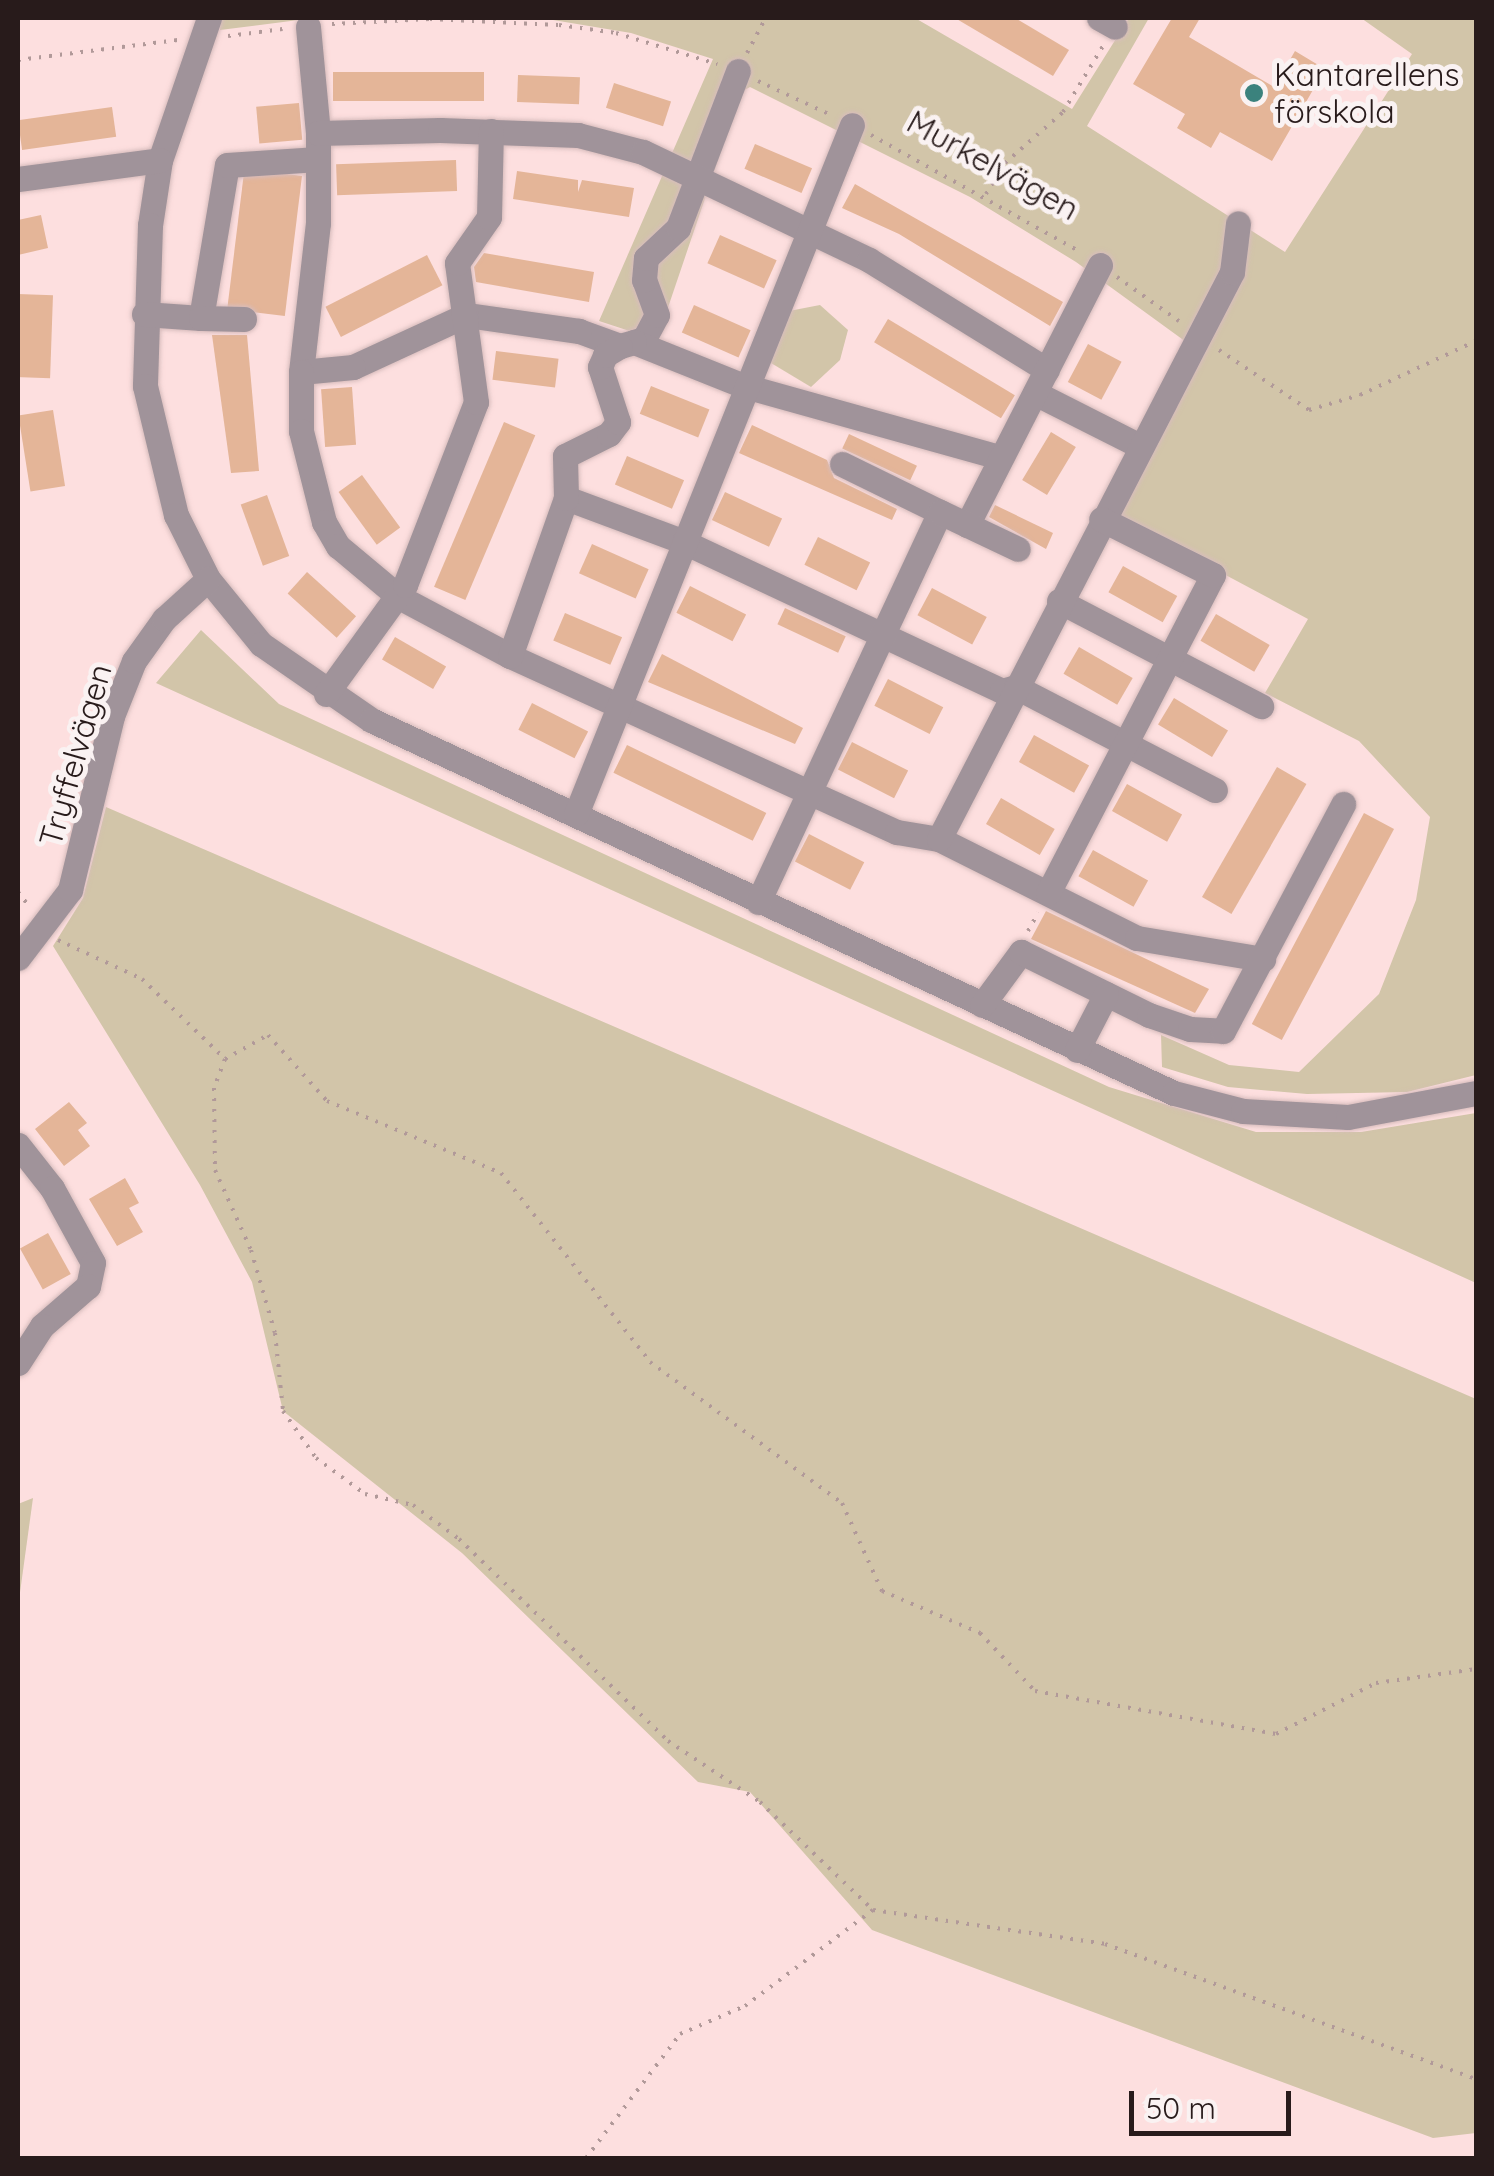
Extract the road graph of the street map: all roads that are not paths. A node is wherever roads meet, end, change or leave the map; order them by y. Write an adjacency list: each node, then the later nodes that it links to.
1 (308, 26): 6 (street)
2 (208, 28): 7 (street)
3 (738, 71): 9 (street)
4 (852, 125): 11 (street)
5 (491, 131): 6 (street); 9 (street); 14 (street)
6 (318, 146): 15 (street); 18 (street)
7 (160, 160): 8 (street); 13 (street)
8 (18, 179)
9 (697, 180): 11 (street); 17 (street)
10 (1238, 223): 21 (street)
11 (808, 229): 19 (street); 20 (street)
12 (1100, 264): 19 (street)
13 (144, 314): 15 (street); 30 (street)
14 (466, 316): 17 (street); 18 (street); 31 (street)
15 (201, 318): 16 (street)
16 (244, 319)
17 (627, 344): 20 (street); 24 (street)
18 (301, 372): 31 (street)
19 (1041, 381): 21 (street); 22 (street)
20 (744, 386): 22 (street); 28 (street)
21 (1138, 446): 26 (street)
22 (1000, 457): 27 (street)
23 (842, 464): 25 (street)
24 (566, 498): 28 (street); 34 (street)
25 (940, 512): 27 (street); 33 (street)
26 (1100, 519): 32 (street); 35 (street)
27 (967, 525): 29 (street)
28 (684, 542): 33 (street); 38 (street)
29 (1018, 549)
30 (208, 579): 37 (street); 48 (street, Tryffelvägen)
31 (399, 597): 34 (street); 37 (street)
32 (1059, 601): 35 (street); 36 (street)
33 (881, 635): 36 (street); 41 (street)
34 (510, 656): 38 (street)
35 (1170, 658): 39 (street); 40 (street)
36 (1016, 687): 40 (street); 45 (street)
37 (326, 694): 44 (street)
38 (620, 702): 41 (street); 44 (street)
39 (1261, 706)
40 (1126, 742): 42 (street); 46 (street)
41 (810, 790): 45 (street); 47 (street)
42 (1215, 790)
43 (1343, 804): 49 (street)
44 (576, 814): 47 (street)
45 (939, 839): 46 (street)
46 (1048, 893): 49 (street)
47 (758, 902): 51 (street)
48 (18, 958)
49 (1263, 959): 50 (street)
50 (1106, 994): 51 (street); 52 (street)
51 (982, 1005): 52 (street)
52 (1077, 1050): 53 (street)
53 (1476, 1093)
54 (18, 1145): 55 (street)
55 (18, 1363)

